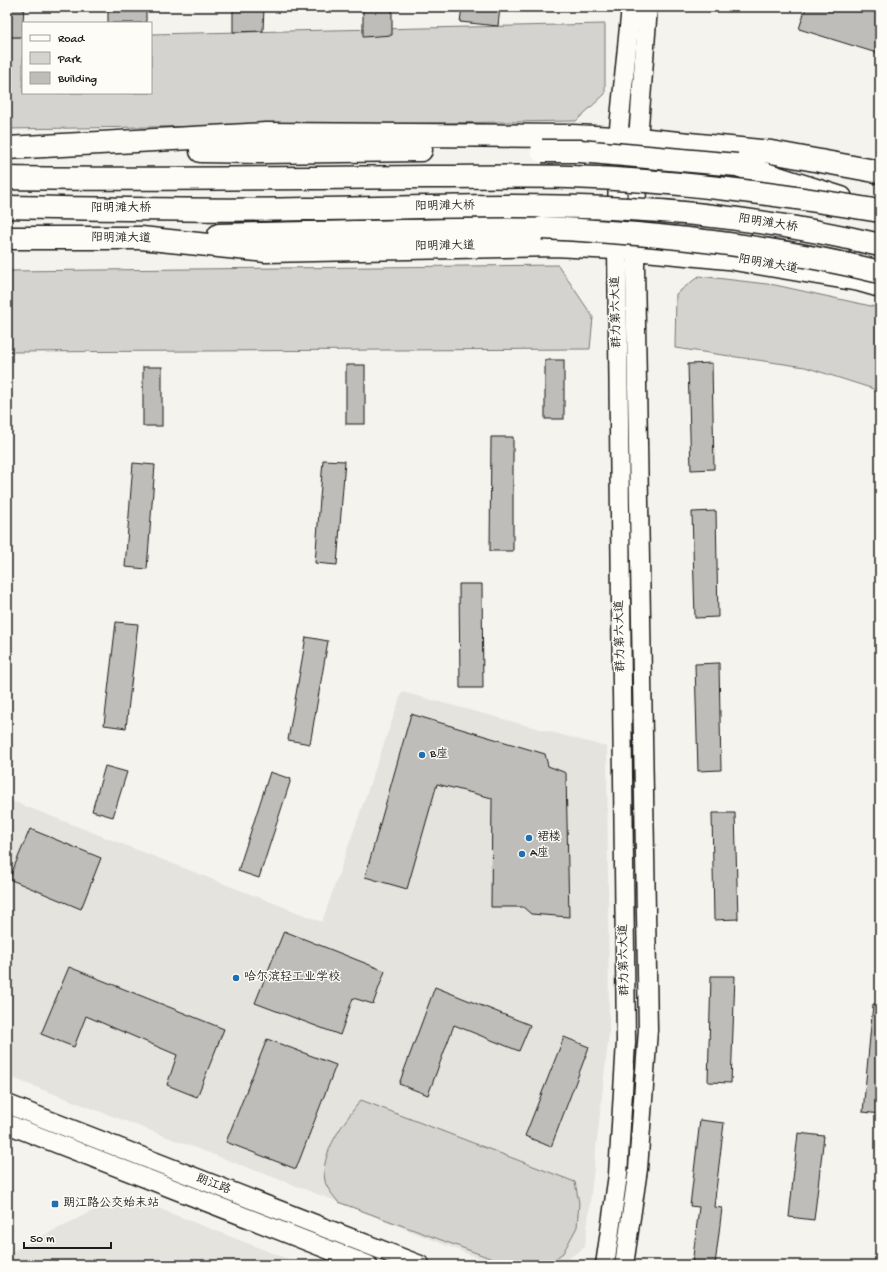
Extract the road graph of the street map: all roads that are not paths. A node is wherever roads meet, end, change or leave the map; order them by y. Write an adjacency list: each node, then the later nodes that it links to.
1 (631, 7): 3 (main road, 群力第六大道)
2 (648, 7): 3 (main road, 群力第六大道)
3 (628, 139): 4 (highway); 7 (highway); 16 (main road, 群力第六大道)
4 (40, 147): 5 (highway); 6 (highway, bridge)
5 (7, 148)
6 (737, 165): 9 (highway); 11 (highway, bridge)
7 (880, 172)
8 (7, 178): 11 (highway, bridge)
9 (880, 186)
10 (7, 207): 15 (highway, 阳明滩大桥, bridge)
11 (880, 211)
12 (7, 238): 13 (highway, 阳明滩大道)
13 (141, 238): 14 (highway, bridge); 16 (highway, 阳明滩大道)
14 (716, 242): 15 (highway, bridge); 17 (highway, bridge)
15 (873, 244)
16 (626, 248): 18 (highway, 阳明滩大道); 23 (main road, 群力第六大道); 24 (main road, 群力第六大道)
17 (880, 272)
18 (880, 286)
19 (7, 1104): 22 (main road, 朗江路)
20 (7, 1124): 21 (main road, 朗江路)
21 (368, 1265)
22 (420, 1265)
23 (605, 1265)
24 (624, 1265)

